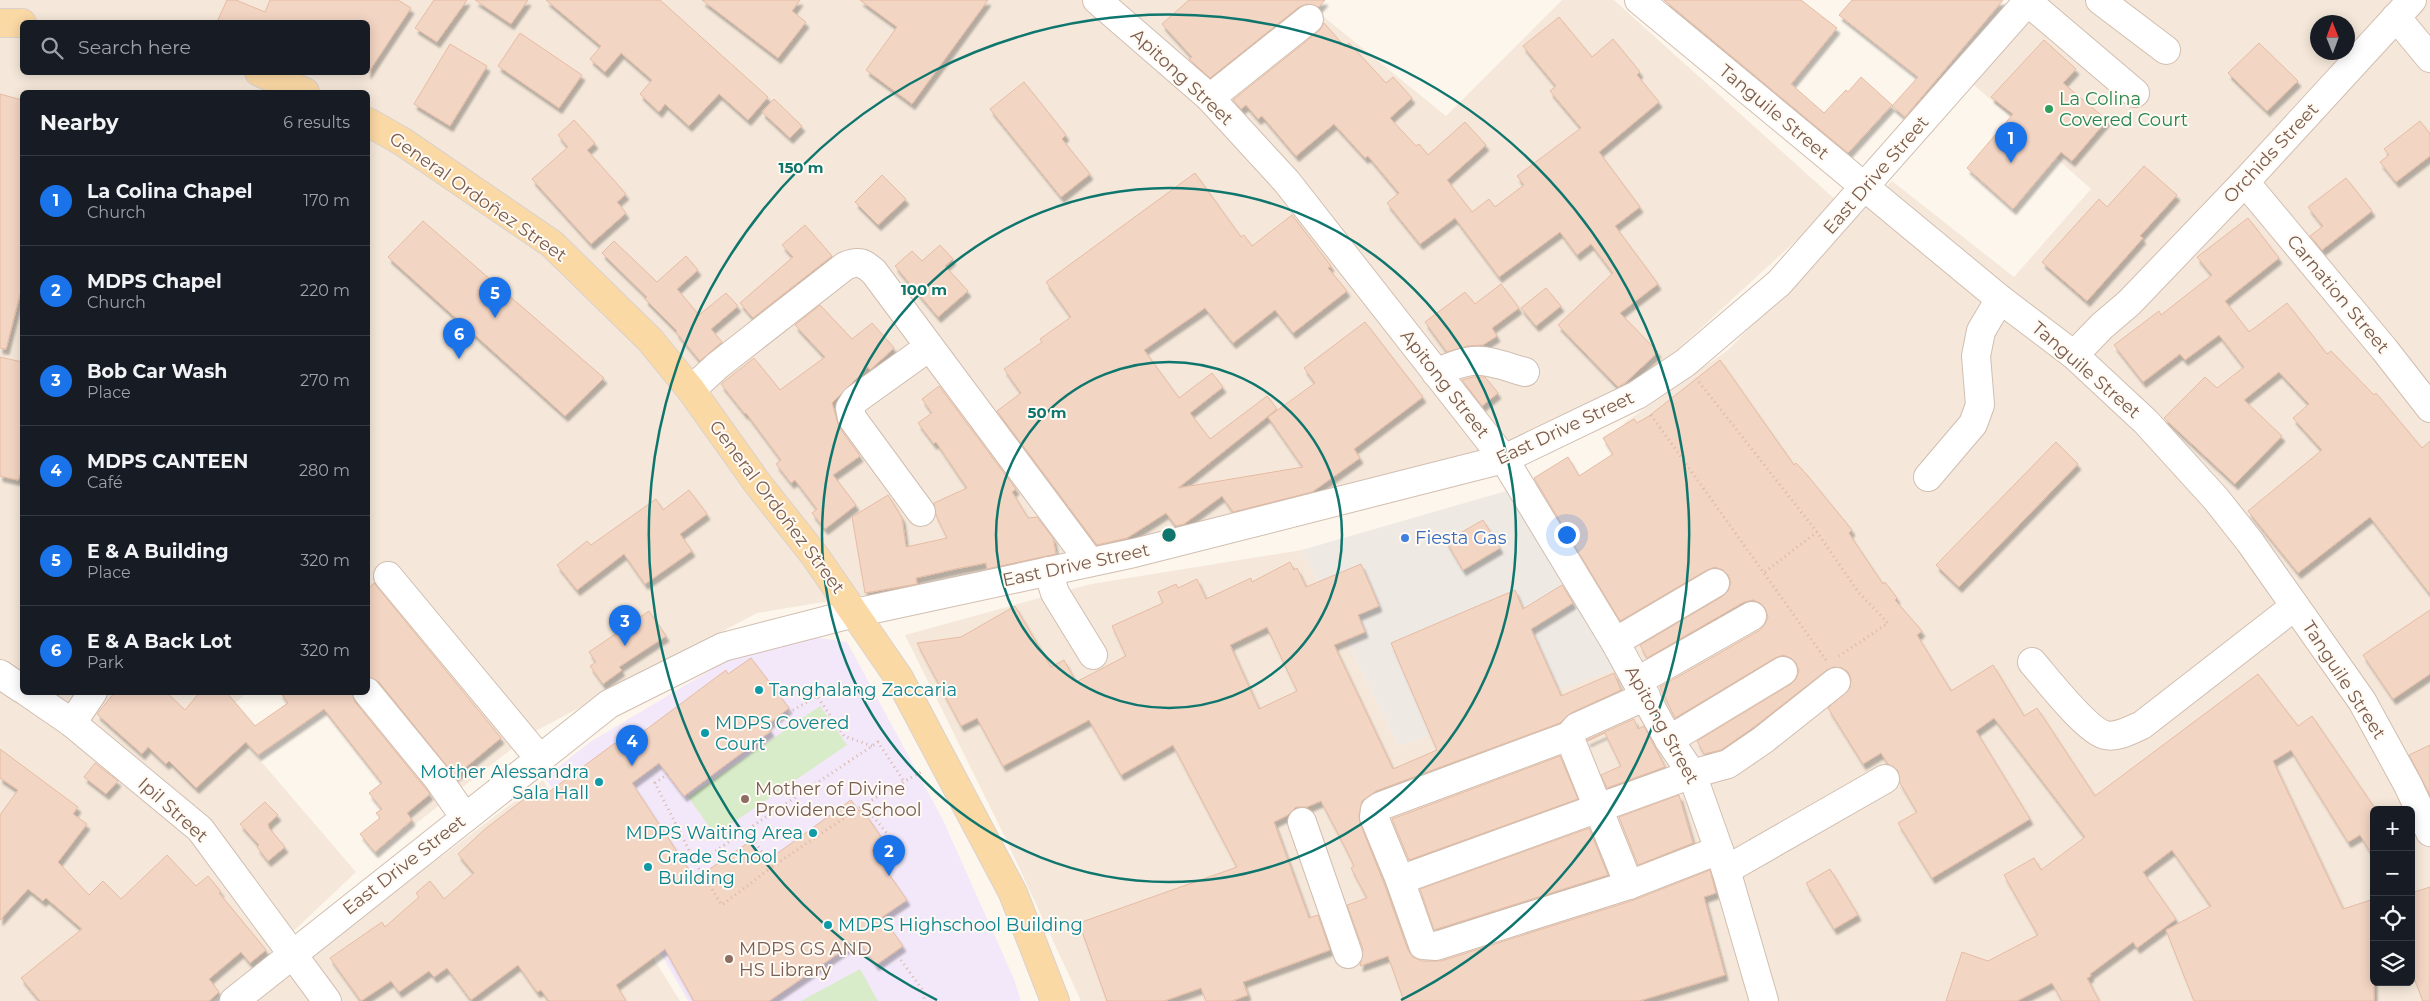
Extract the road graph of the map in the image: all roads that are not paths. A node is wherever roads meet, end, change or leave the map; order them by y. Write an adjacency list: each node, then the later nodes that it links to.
1 (1097, 0): 14 (street, Apitong Street)
2 (1639, 0): 17 (street, Tanguile Street)
3 (2100, 0): 9 (street)
4 (2029, 1): 13 (street); 17 (street, East Drive Street)
5 (2404, 8): 10 (street); 16 (street, Orchids Street)
6 (1309, 19): 14 (street)
7 (0, 23): 8 (main road)
8 (20, 23)
9 (2166, 50)
10 (2430, 58)
11 (266, 75): 12 (main road)
12 (300, 90)
13 (2135, 93)
14 (1210, 98): 22 (street, Apitong Street)
15 (370, 123): 23 (main road, General Ordoñez Street)
16 (2245, 182): 20 (street, Orchids Street); 24 (street, Carnation Street)
17 (1865, 188): 18 (street, Tanguile Street); 25 (street, East Drive Street)
18 (2000, 299): 20 (street, Tanguile Street); 26 (street)
19 (929, 347): 23 (street); 27 (street); 28 (street)
20 (2079, 360): 32 (street, Tanguile Street)
21 (1525, 372): 22 (street)
22 (1436, 374): 25 (street, Apitong Street)
23 (691, 390): 33 (main road, General Ordoñez Street)
24 (2430, 408)
25 (1504, 459): 28 (street, East Drive Street); 35 (street, Apitong Street)
26 (1928, 477)
27 (921, 512)
28 (1090, 562): 29 (street, East Drive Street)
29 (1048, 571): 33 (street, East Drive Street); 36 (street)
30 (388, 576): 49 (street)
31 (1715, 583): 35 (street)
32 (2295, 606): 37 (street); 55 (street, Tanguile Street)
33 (855, 613): 49 (street, East Drive Street); 63 (main road, General Ordoñez Street)
34 (1752, 616): 42 (street)
35 (1615, 642): 42 (street, Apitong Street)
36 (1093, 654)
37 (2032, 662)
38 (1836, 670): 50 (street)
39 (1783, 671): 48 (street)
40 (0, 674): 41 (street)
41 (20, 688)
42 (1642, 688): 47 (street); 48 (street, Apitong Street)
43 (31, 695): 46 (street, Ipil Street)
44 (91, 695): 46 (street)
45 (368, 695): 53 (street)
46 (72, 723): 59 (street, Ipil Street)
47 (1569, 736): 52 (street); 57 (street)
48 (1669, 740): 50 (street, Apitong Street)
49 (540, 759): 53 (street, East Drive Street)
50 (1692, 774): 52 (street); 56 (street, Apitong Street)
51 (1886, 779): 56 (street)
52 (1598, 810): 57 (street); 58 (street)
53 (465, 818): 59 (street, East Drive Street)
54 (1302, 822): 60 (street)
55 (2430, 832)
56 (1722, 860): 58 (street); 64 (street, Apitong Street)
57 (1400, 880): 58 (street)
58 (1629, 885)
59 (293, 952): 61 (street, East Drive Street); 62 (street, Ipil Street)
60 (1348, 954)
61 (234, 1001)
62 (327, 1001)
63 (1055, 1001)
64 (1764, 1001)

